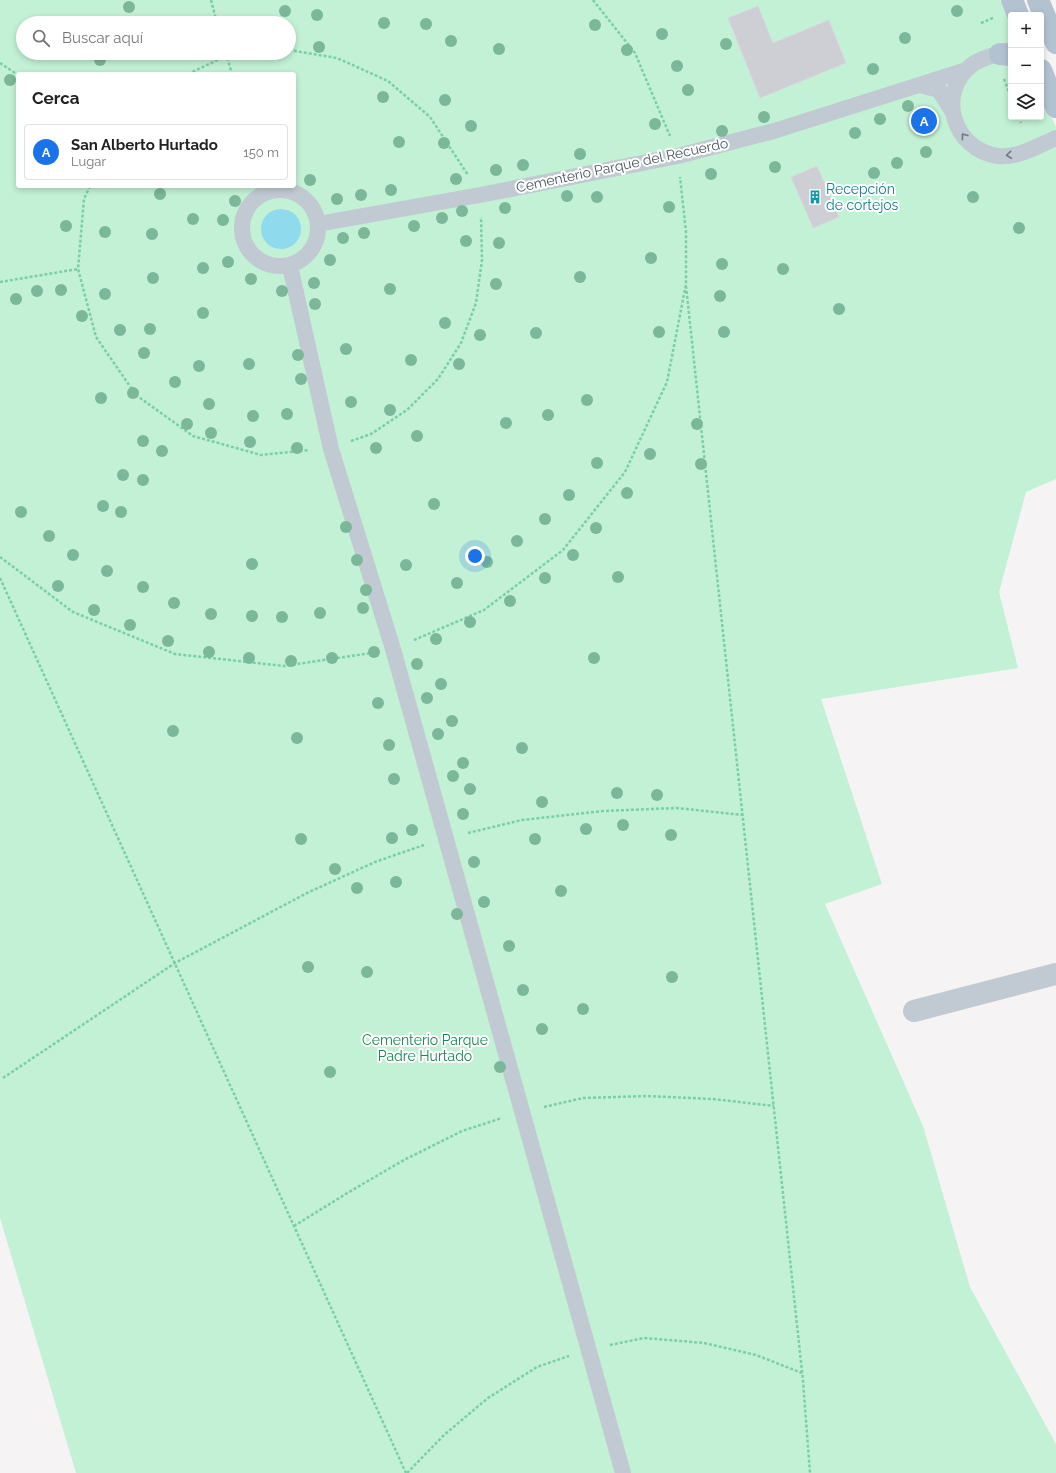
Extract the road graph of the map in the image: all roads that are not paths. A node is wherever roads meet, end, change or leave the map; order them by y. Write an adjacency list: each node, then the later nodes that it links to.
1 (1012, 0): 2 (main road)
2 (1017, 12)
3 (1044, 20): 4 (main road)
4 (1056, 43)
5 (1007, 53): 6 (lane)
6 (966, 70): 8 (lane, Cementerio Parque del Recuerdo); 10 (lane)
7 (1044, 78): 9 (main road)
8 (920, 85): 10 (lane); 13 (lane, Cementerio Parque del Recuerdo)
9 (1056, 107)
10 (952, 111): 11 (lane, one-way to 10)
11 (1056, 138)
12 (268, 188): 13 (lane); 14 (lane)
13 (318, 224): 14 (lane)
14 (290, 266): 17 (lane)
15 (1056, 974): 16 (street)
16 (914, 1011)
17 (623, 1473)

